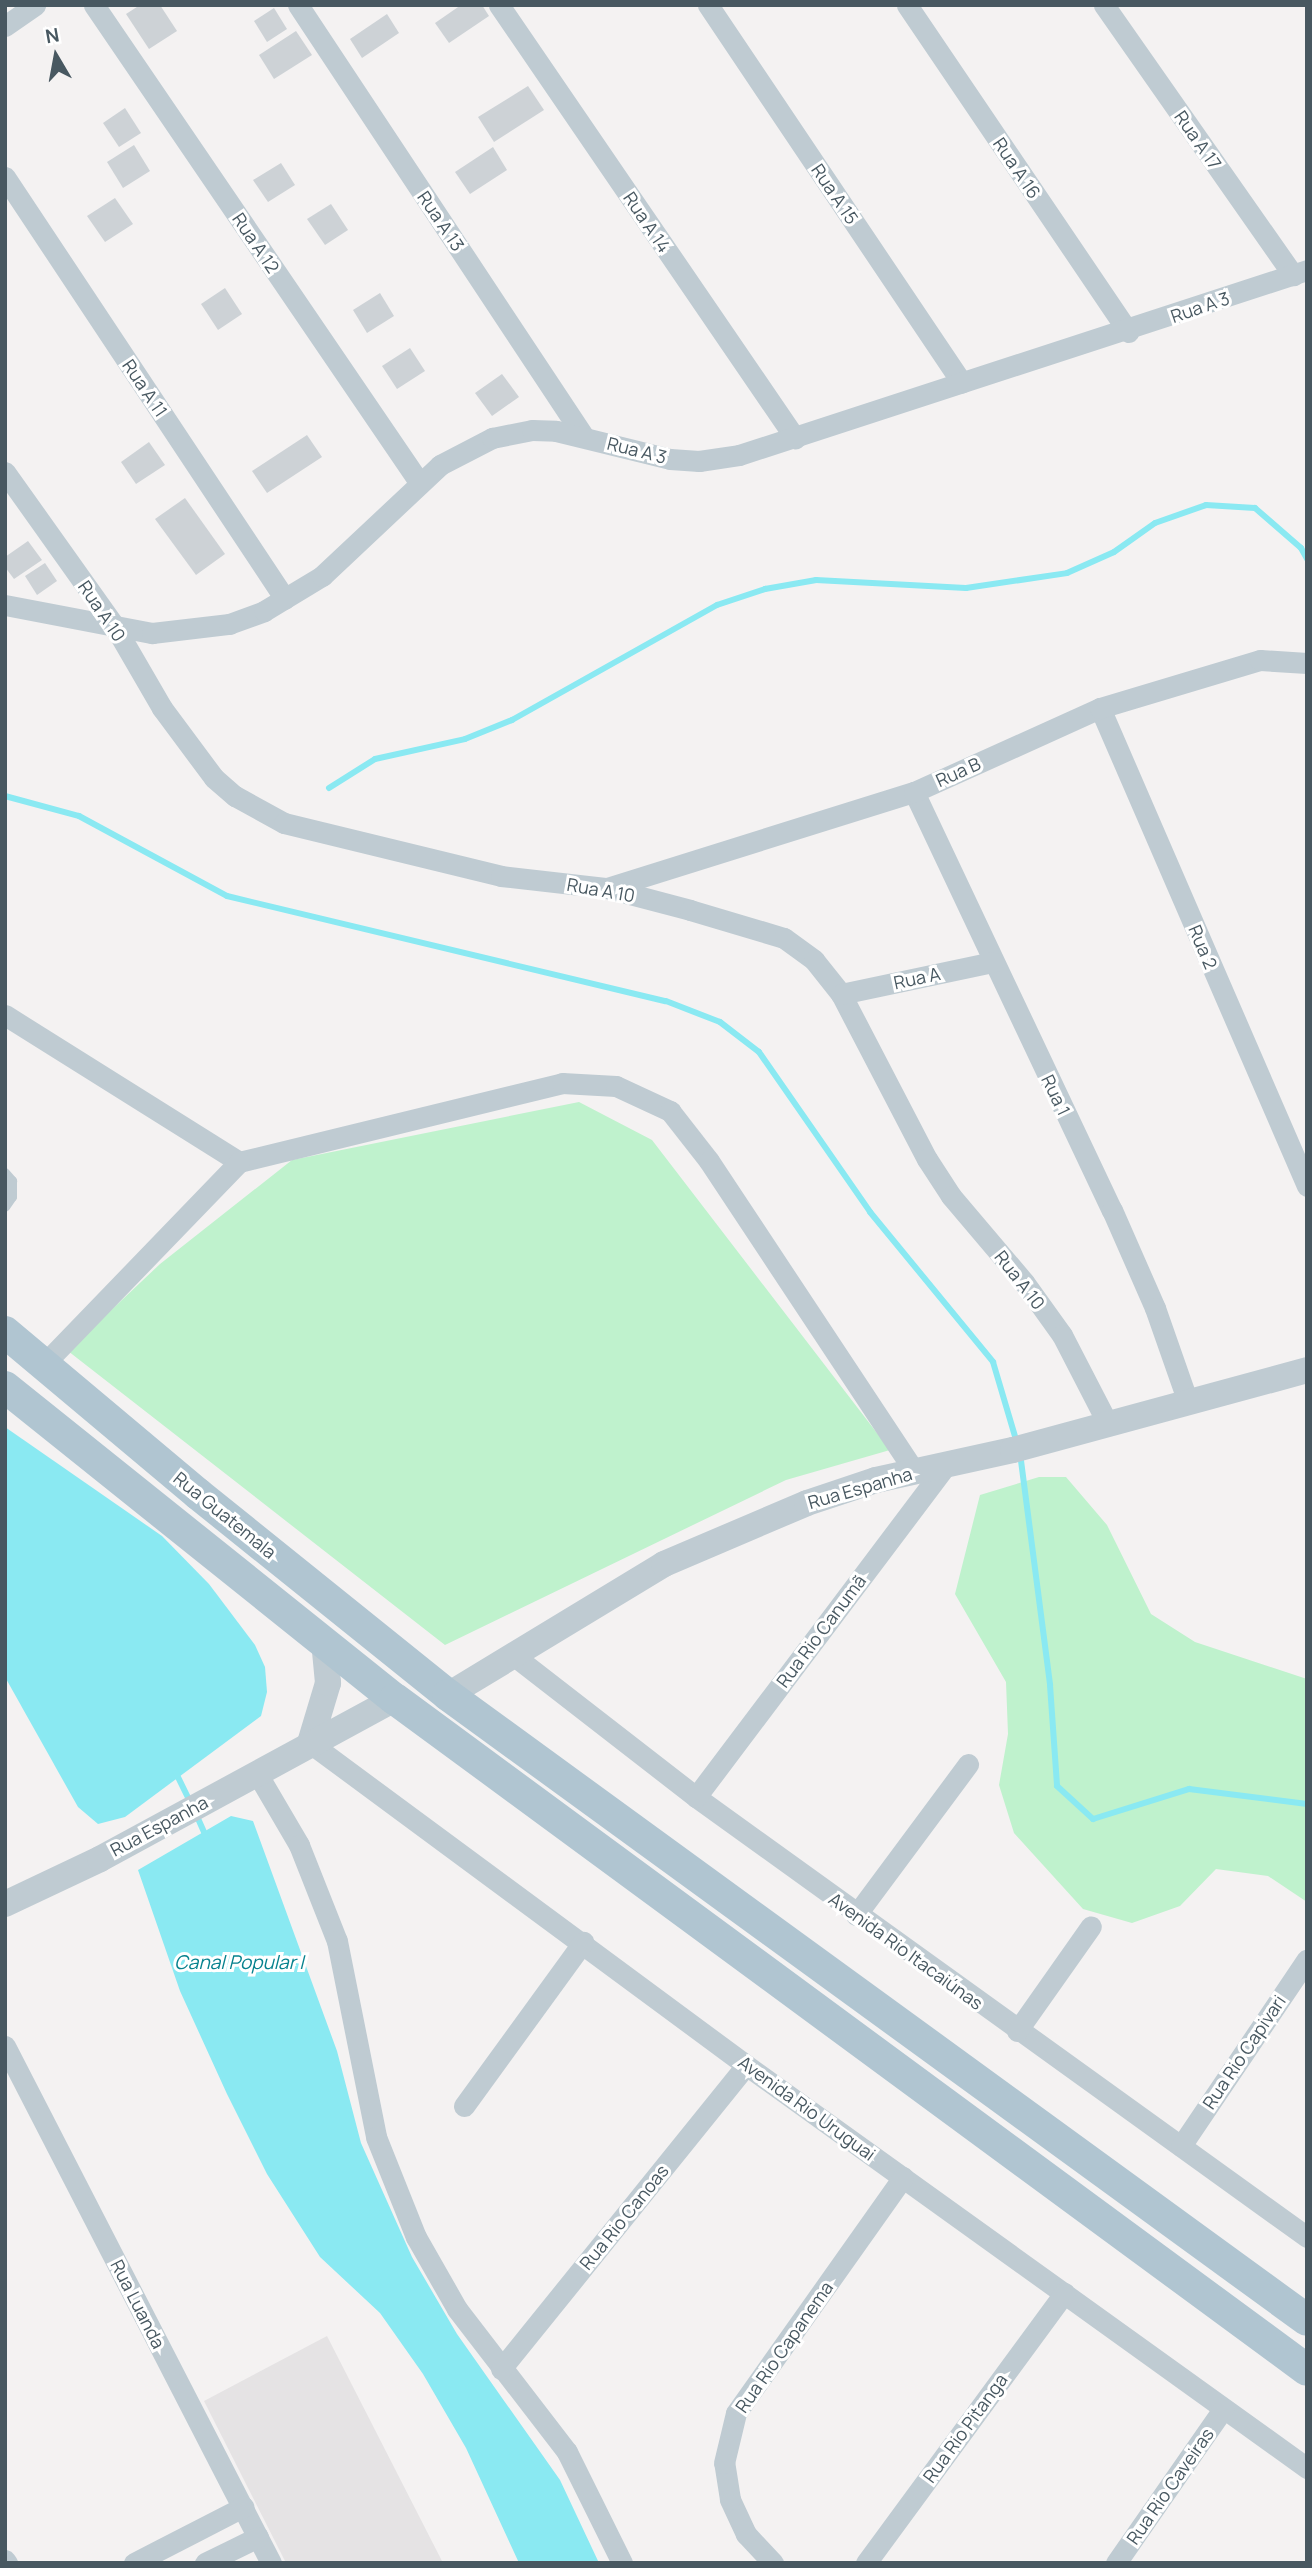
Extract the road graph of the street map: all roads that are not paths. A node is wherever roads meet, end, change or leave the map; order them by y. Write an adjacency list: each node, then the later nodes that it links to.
1 (35, 5): 8 (street)
2 (94, 5): 16 (street, Rua A 12)
3 (298, 5): 13 (street, Rua A 13)
4 (499, 5): 14 (street, Rua A 14)
5 (708, 5): 12 (street, Rua A 15)
6 (907, 5): 11 (street, Rua A 16)
7 (1104, 5): 10 (street, Rua A 17)
8 (5, 26)
9 (5, 177): 17 (street, Rua A 11)
10 (1300, 273): 11 (street, Rua A 3)
11 (1128, 332): 12 (street, Rua A 3)
12 (962, 383): 14 (street, Rua A 3)
13 (584, 437): 14 (street, Rua A 3); 16 (street, Rua A 3)
14 (795, 438)
15 (5, 472): 19 (street, Rua A 10)
16 (419, 482): 17 (street, Rua A 3)
17 (285, 599): 19 (street, Rua A 3)
18 (5, 605): 19 (street, Rua A 3)
19 (115, 628): 23 (street, Rua A 10)
20 (1307, 663): 21 (street, Rua B)
21 (1100, 708): 22 (street, Rua B); 29 (street, Rua 2)
22 (914, 792): 23 (street, Rua B); 24 (street, Rua 1)
23 (607, 888): 25 (street, Rua A 10)
24 (993, 962): 25 (street, Rua A); 35 (street, Rua 1)
25 (841, 994): 36 (street, Rua A 10)
26 (5, 1015): 27 (street)
27 (239, 1162): 32 (street); 38 (street)
28 (5, 1172): 30 (lane)
29 (1307, 1186)
30 (5, 1207)
31 (5, 1332): 32 (main road, Rua Guatemala)
32 (44, 1363): 39 (main road, Rua Guatemala)
33 (1307, 1370): 35 (street, Rua Espanha)
34 (5, 1387): 40 (main road, Rua Guatemala)
35 (1188, 1402): 36 (street, Rua Espanha)
36 (1108, 1424): 37 (street, Rua Espanha)
37 (946, 1465): 38 (street, Rua Espanha); 48 (street, Rua Rio Canumã)
38 (915, 1472): 42 (street, Rua Espanha)
39 (198, 1494): 40 (main road); 43 (main road, Rua Guatemala)
40 (175, 1520): 41 (main road, Rua Guatemala)
41 (324, 1642): 44 (main road, Rua Guatemala); 45 (street)
42 (513, 1655): 43 (street, Rua Espanha); 48 (street, Avenida Rio Itacaiúnas)
43 (448, 1695): 62 (main road, Rua Guatemala)
44 (395, 1699): 45 (street, Rua Espanha); 64 (main road, Rua Guatemala)
45 (310, 1743): 47 (street, Rua Espanha); 52 (street, Avenida Rio Uruguai)
46 (968, 1764): 50 (street)
47 (258, 1775): 49 (street, Rua Espanha); 63 (street)
48 (696, 1797): 50 (street, Avenida Rio Itacaiúnas)
49 (5, 1904)
50 (856, 1914): 54 (street, Avenida Rio Itacaiúnas)
51 (1091, 1926): 54 (street)
52 (583, 1942): 56 (street, Avenida Rio Uruguai); 57 (street)
53 (1307, 1959): 58 (street, Rua Rio Capivari)
54 (1017, 2031): 58 (street, Avenida Rio Itacaiúnas)
55 (5, 2046): 67 (street, Rua Luanda)
56 (746, 2065): 59 (street, Avenida Rio Uruguai); 63 (street, Rua Rio Canoas)
57 (464, 2106)
58 (1181, 2146): 60 (street, Avenida Rio Itacaiúnas)
59 (903, 2177): 61 (street, Avenida Rio Uruguai); 73 (street, Rua Rio Capanema)
60 (1307, 2237)
61 (1064, 2293): 65 (street, Avenida Rio Uruguai); 74 (street, Rua Rio Pitanga)
62 (1304, 2312)
63 (501, 2369): 72 (street)
64 (1307, 2370)
65 (1223, 2409): 66 (street, Avenida Rio Uruguai); 75 (street, Rua Rio Caveiras)
66 (1307, 2468)
67 (243, 2507): 68 (street, Rua Luanda); 69 (street)
68 (258, 2537): 70 (street); 71 (street, Rua Luanda)
69 (134, 2563)
70 (205, 2563)
71 (271, 2563)
72 (622, 2563)
73 (773, 2563)
74 (866, 2563)
75 (1116, 2563)

